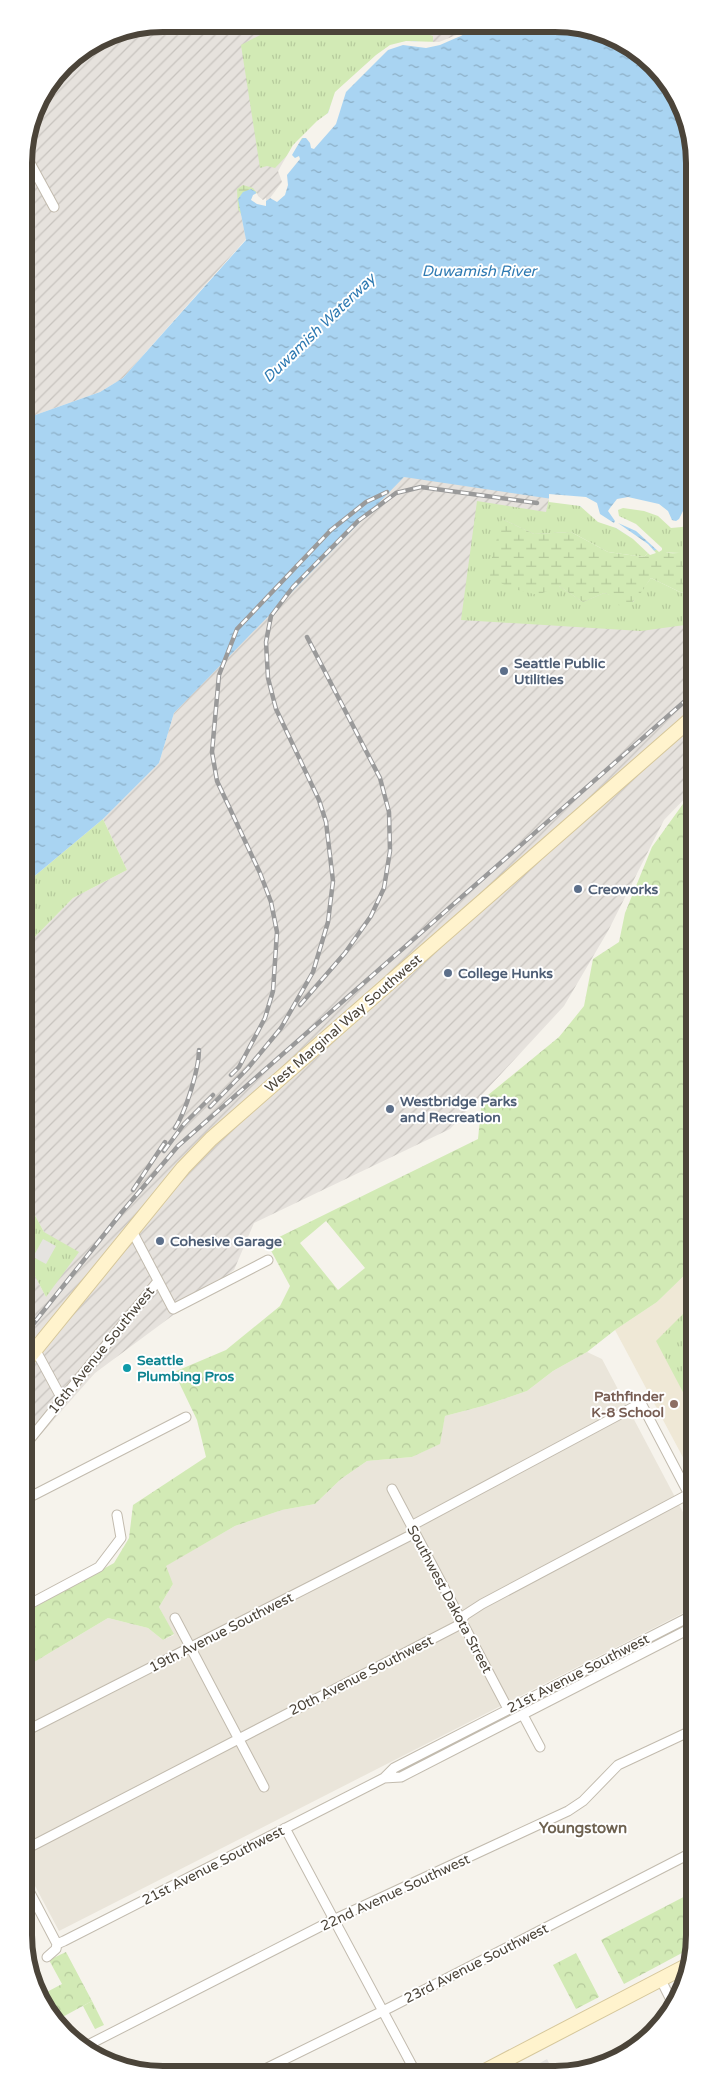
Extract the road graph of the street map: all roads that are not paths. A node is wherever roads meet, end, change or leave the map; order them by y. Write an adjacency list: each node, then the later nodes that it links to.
1 (33, 168): 2 (street)
2 (54, 207)
3 (686, 723): 4 (main road, West Marginal Way Southwest)
4 (132, 1230): 6 (street); 7 (main road, West Marginal Way Southwest)
5 (268, 1260): 6 (street)
6 (158, 1281): 9 (street, 16th Avenue Southwest)
7 (35, 1349): 8 (main road, West Marginal Way Southwest); 9 (street)
8 (32, 1353)
9 (62, 1399): 11 (street, 16th Avenue Southwest)
10 (186, 1417): 14 (street)
11 (32, 1436)
12 (686, 1488): 17 (street, 19th Avenue Southwest)
13 (392, 1489): 17 (street, Southwest Dakota Street)
14 (32, 1496)
15 (686, 1496): 21 (street, 20th Avenue Southwest)
16 (117, 1514): 18 (street)
17 (413, 1529): 21 (street, Southwest Dakota Street); 23 (street, 19th Avenue Southwest)
18 (32, 1603)
19 (175, 1618): 23 (street)
20 (686, 1618): 24 (street, 21st Avenue Southwest)
21 (462, 1620): 24 (street, Southwest Dakota Street); 28 (street, 20th Avenue Southwest)
22 (686, 1630): 25 (street, 21st Avenue Southwest)
23 (191, 1647): 26 (street, 19th Avenue Southwest); 28 (street)
24 (508, 1709): 30 (street, 21st Avenue Southwest)
25 (523, 1715): 29 (street); 30 (street, 21st Avenue Southwest)
26 (32, 1728)
27 (686, 1733): 36 (street, 22nd Avenue Southwest)
28 (239, 1738): 31 (street); 33 (street, 20th Avenue Southwest)
29 (540, 1747)
30 (384, 1778): 32 (street, 21st Avenue Southwest)
31 (264, 1787)
32 (285, 1828): 36 (street); 37 (street, 21st Avenue Southwest)
33 (32, 1846)
34 (686, 1856): 42 (street, 23rd Avenue Southwest)
35 (32, 1896): 37 (street)
36 (333, 1920): 42 (street); 43 (street, 22nd Avenue Southwest)
37 (57, 1944): 38 (street, 21st Avenue Southwest)
38 (47, 1957)
39 (682, 1968): 40 (main road)
40 (661, 1980): 41 (street); 46 (main road)
41 (670, 1998)
42 (382, 2010): 44 (street, 23rd Avenue Southwest); 45 (street)
43 (91, 2044)
44 (271, 2066)
45 (413, 2066)
46 (493, 2066)

